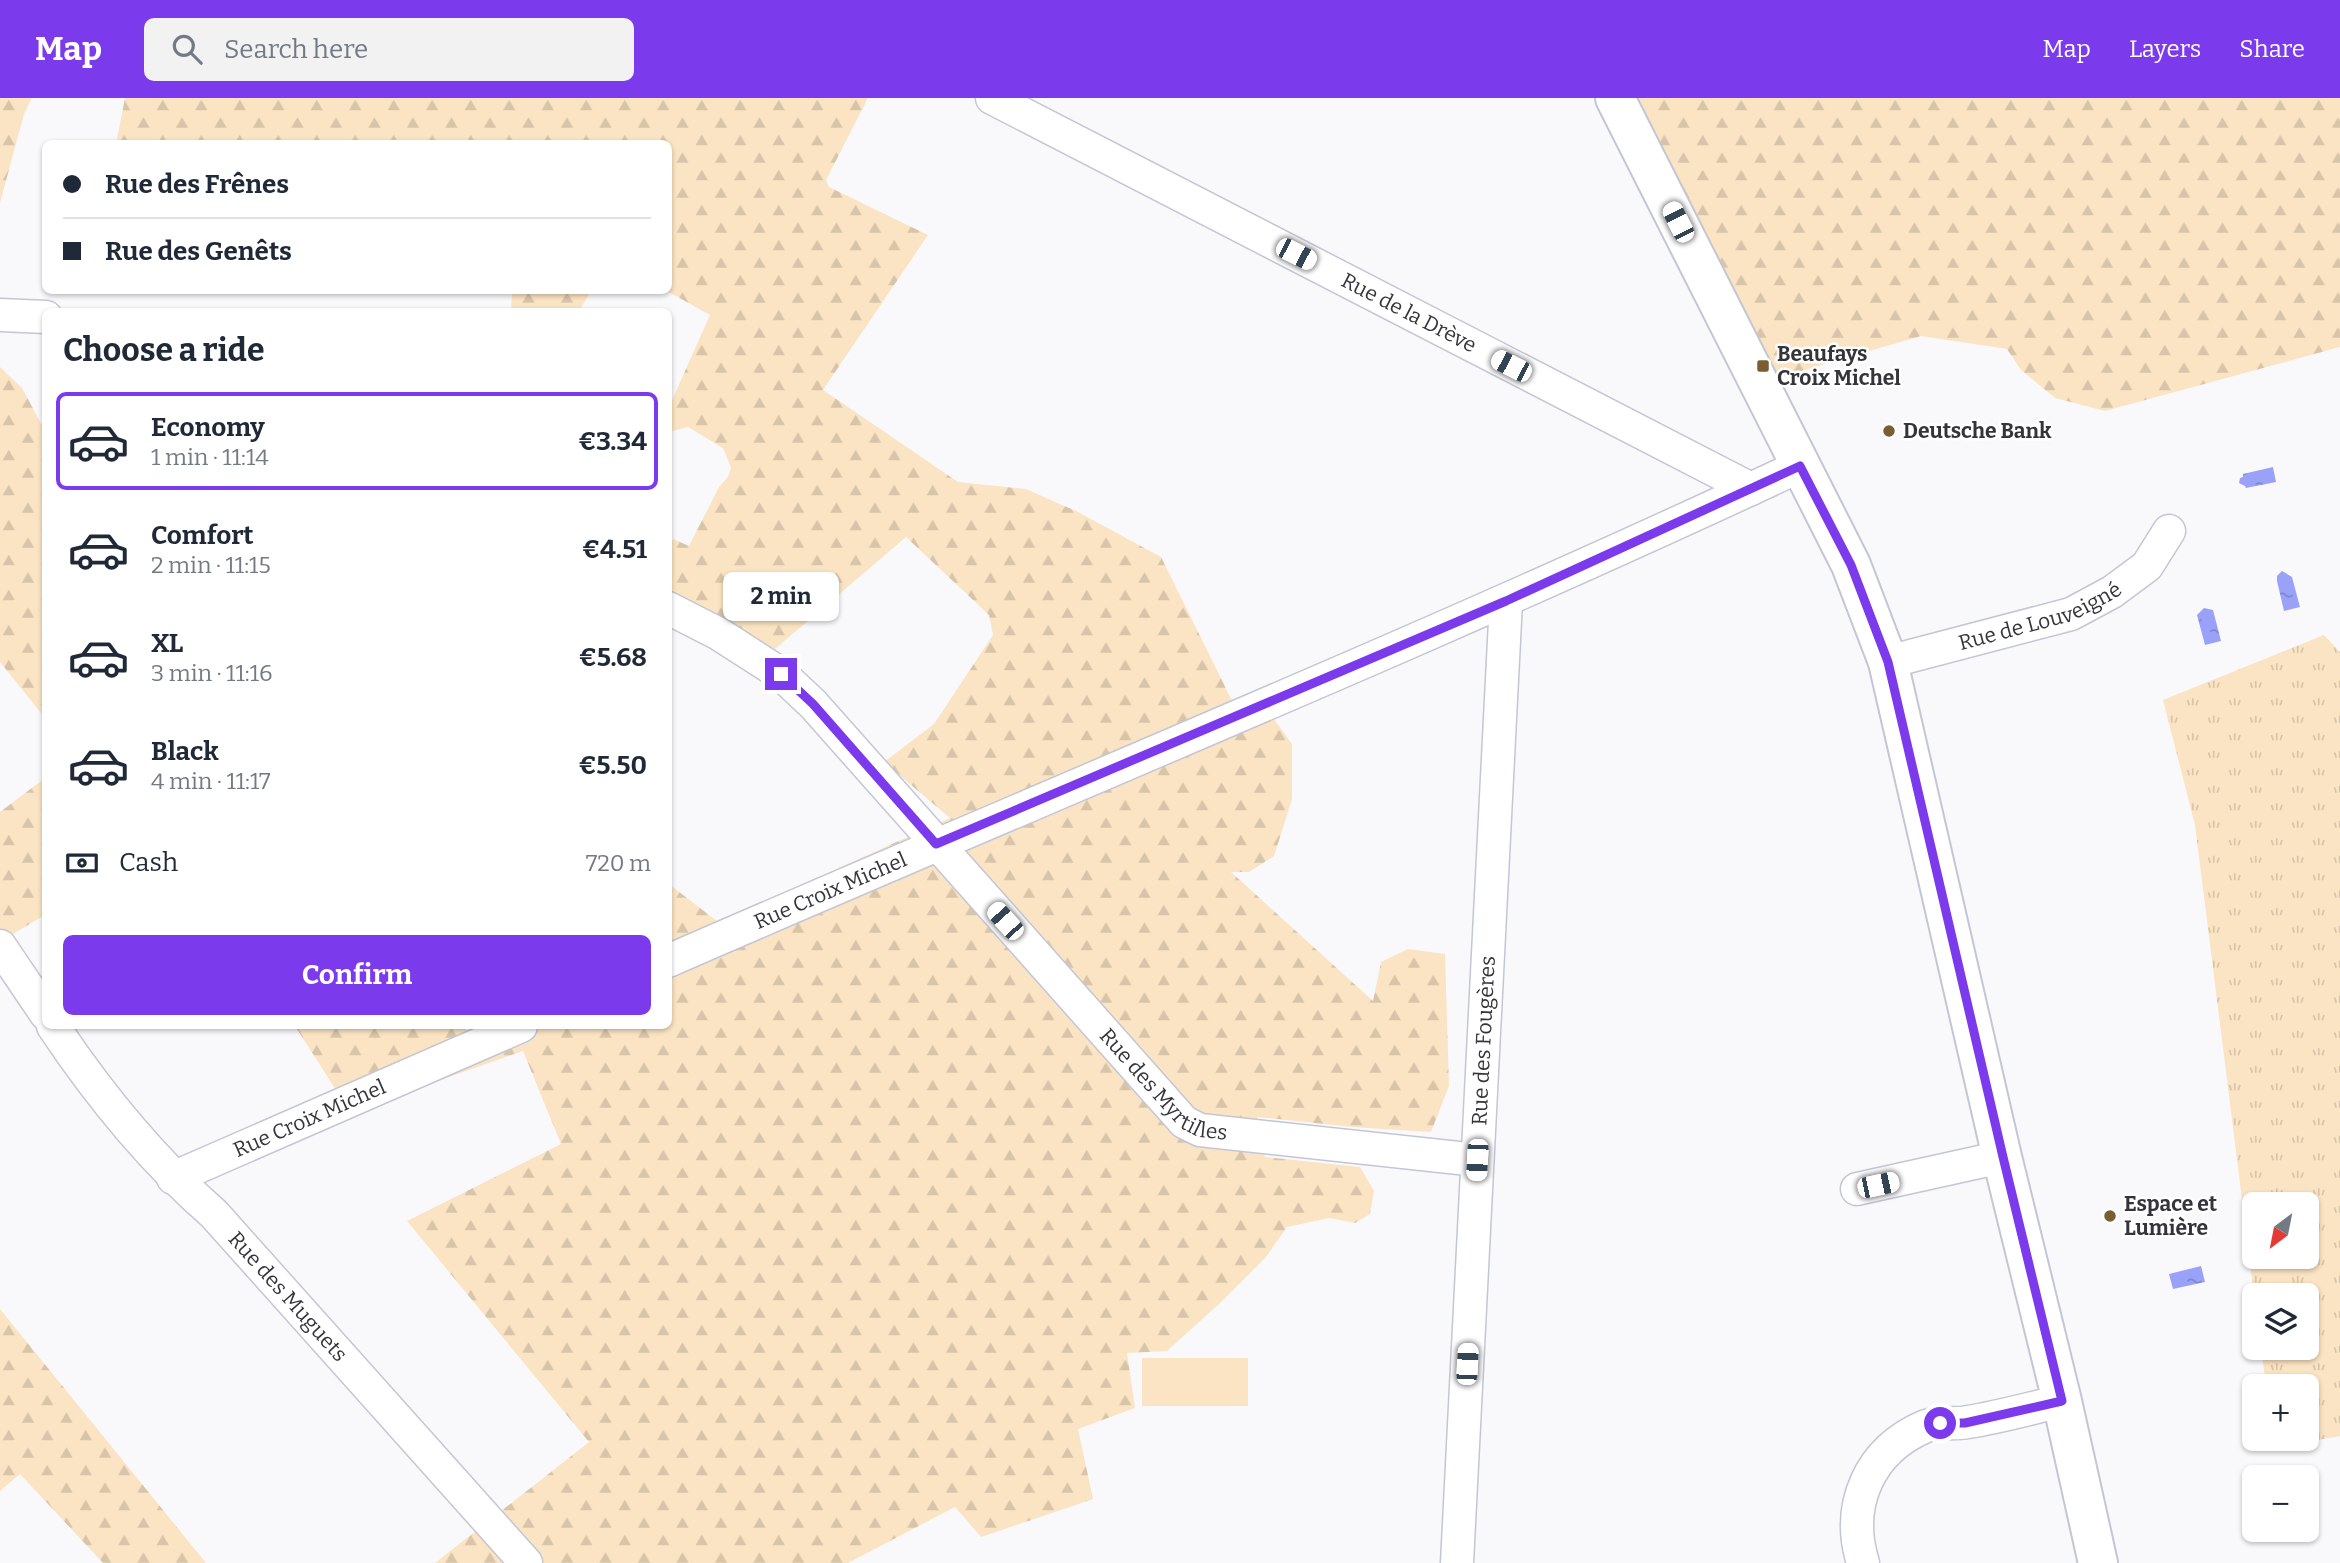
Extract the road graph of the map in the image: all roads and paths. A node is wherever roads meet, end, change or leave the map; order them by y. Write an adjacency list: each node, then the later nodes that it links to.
1 (992, 98): 6 (street, Rue de la Drève)
2 (1615, 98): 5 (main road)
3 (0, 315): 4 (street)
4 (42, 317)
5 (1800, 466): 6 (street, Rue Croix Michel); 10 (main road)
6 (1751, 489): 8 (street, Rue Croix Michel)
7 (2169, 531): 10 (street, Rue de Louveigné)
8 (1506, 601): 11 (street, Rue Croix Michel); 18 (street, Rue des Fougères)
9 (672, 610): 11 (street, Rue des Myrtilles)
10 (1888, 662): 17 (main road)
11 (936, 844): 13 (street, Rue Croix Michel); 18 (street, Rue des Myrtilles)
12 (0, 946): 14 (street)
13 (672, 959)
14 (42, 1008)
15 (55, 1029): 19 (street, Rue des Muguets)
16 (514, 1029): 19 (street, Rue Croix Michel)
17 (2003, 1157): 20 (street); 21 (main road)
18 (1477, 1160): 23 (street, Rue des Fougères)
19 (173, 1178): 22 (street, Rue des Muguets)
20 (1857, 1189)
21 (2062, 1401): 24 (street); 25 (main road)
22 (526, 1563)
23 (1457, 1563)
24 (1863, 1563)
25 (2098, 1563)

